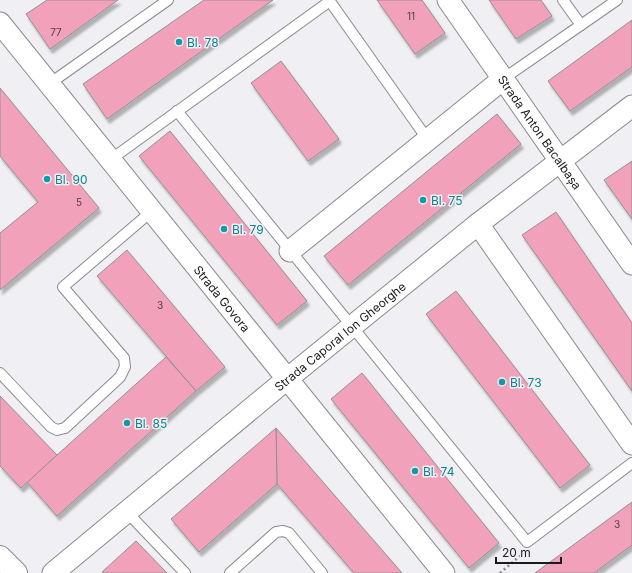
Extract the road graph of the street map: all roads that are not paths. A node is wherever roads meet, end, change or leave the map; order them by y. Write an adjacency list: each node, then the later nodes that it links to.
1 (168, 0): 9 (lane)
2 (448, 0): 8 (street, Strada Anton Bacalbașa)
3 (563, 0): 7 (lane)
4 (617, 0): 7 (lane)
5 (329, 1): 11 (lane); 12 (lane)
6 (0, 23): 9 (street, Strada Govora)
7 (581, 25): 8 (lane)
8 (504, 79): 12 (street); 14 (street, Strada Anton Bacalbașa)
9 (49, 84): 13 (street, Strada Govora)
10 (632, 106): 14 (street, Strada Caporal Ion Gheorghe)
11 (177, 111): 13 (lane); 17 (lane)
12 (428, 140): 17 (street)
13 (110, 160): 15 (street, Strada Govora)
14 (560, 160): 16 (street, Strada Caporal Ion Gheorghe); 18 (street, Strada Anton Bacalbașa)
15 (152, 211): 20 (lane); 21 (street, Strada Govora)
16 (478, 224): 19 (street, Strada Caporal Ion Gheorghe); 22 (street)
17 (290, 251): 19 (lane)
18 (632, 264)
19 (352, 327): 21 (street, Strada Caporal Ion Gheorghe); 23 (lane)
20 (0, 373)
21 (287, 379): 24 (street, Strada Caporal Ion Gheorghe); 31 (street, Strada Govora)
22 (632, 444)
23 (632, 463)
24 (126, 512): 27 (street, Strada Caporal Ion Gheorghe); 28 (lane)
25 (0, 557): 26 (main road)
26 (16, 573)
27 (53, 573)
28 (185, 573)
29 (230, 573): 30 (lane)
30 (322, 573)
31 (444, 573)

